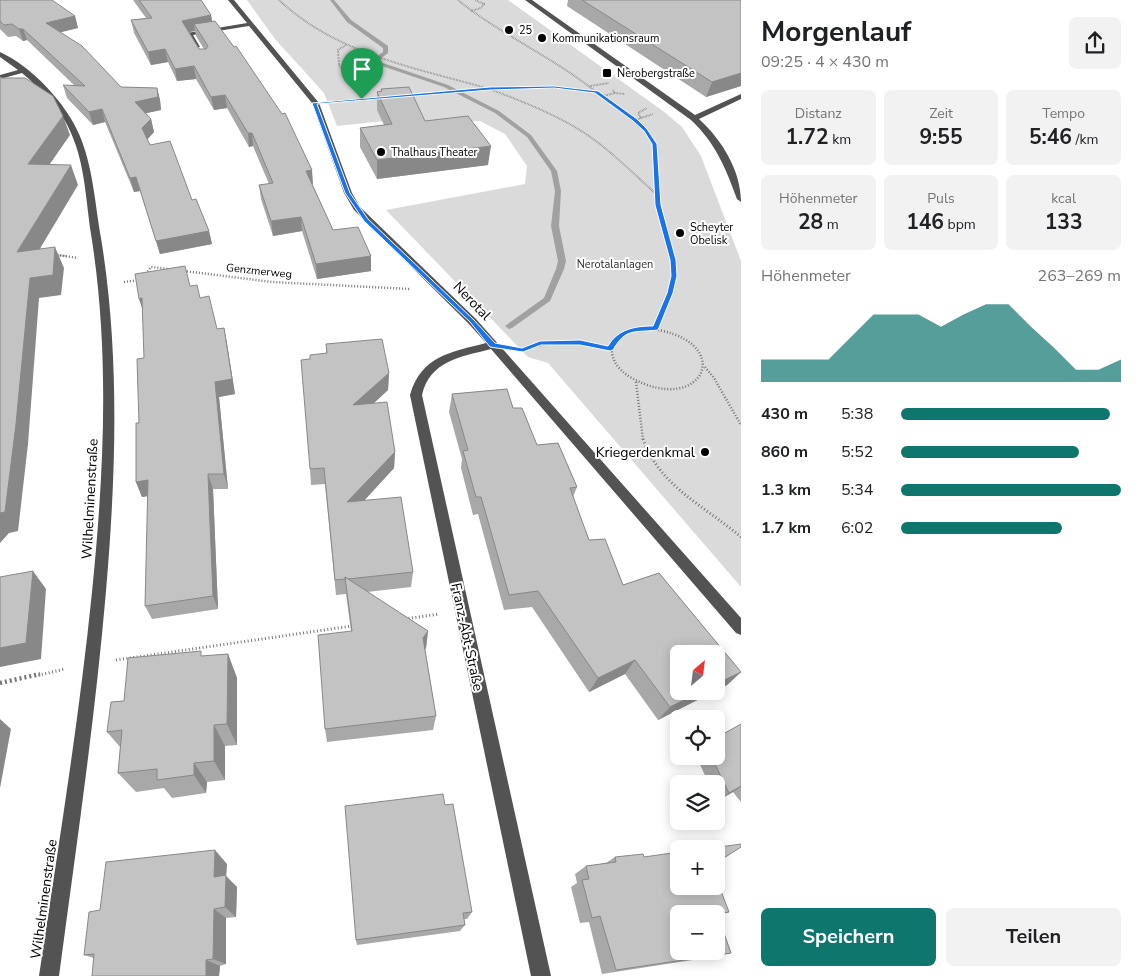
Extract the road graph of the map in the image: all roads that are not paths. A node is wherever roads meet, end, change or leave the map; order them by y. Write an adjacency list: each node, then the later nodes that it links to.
1 (231, 0): 3 (street, Nerotal)
2 (528, 0): 9 (street)
3 (251, 24): 4 (street); 11 (street, Nerotal)
4 (201, 53)
5 (0, 54): 6 (street, Wilhelminenstraße)
6 (24, 70): 7 (street); 13 (street, Wilhelminenstraße)
7 (0, 77)
8 (741, 96): 9 (street)
9 (694, 118): 10 (street)
10 (741, 199)
11 (492, 345): 12 (street, Nerotal); 14 (street, Franz-Abt-Straße)
12 (741, 628)
13 (49, 976)
14 (541, 976)

